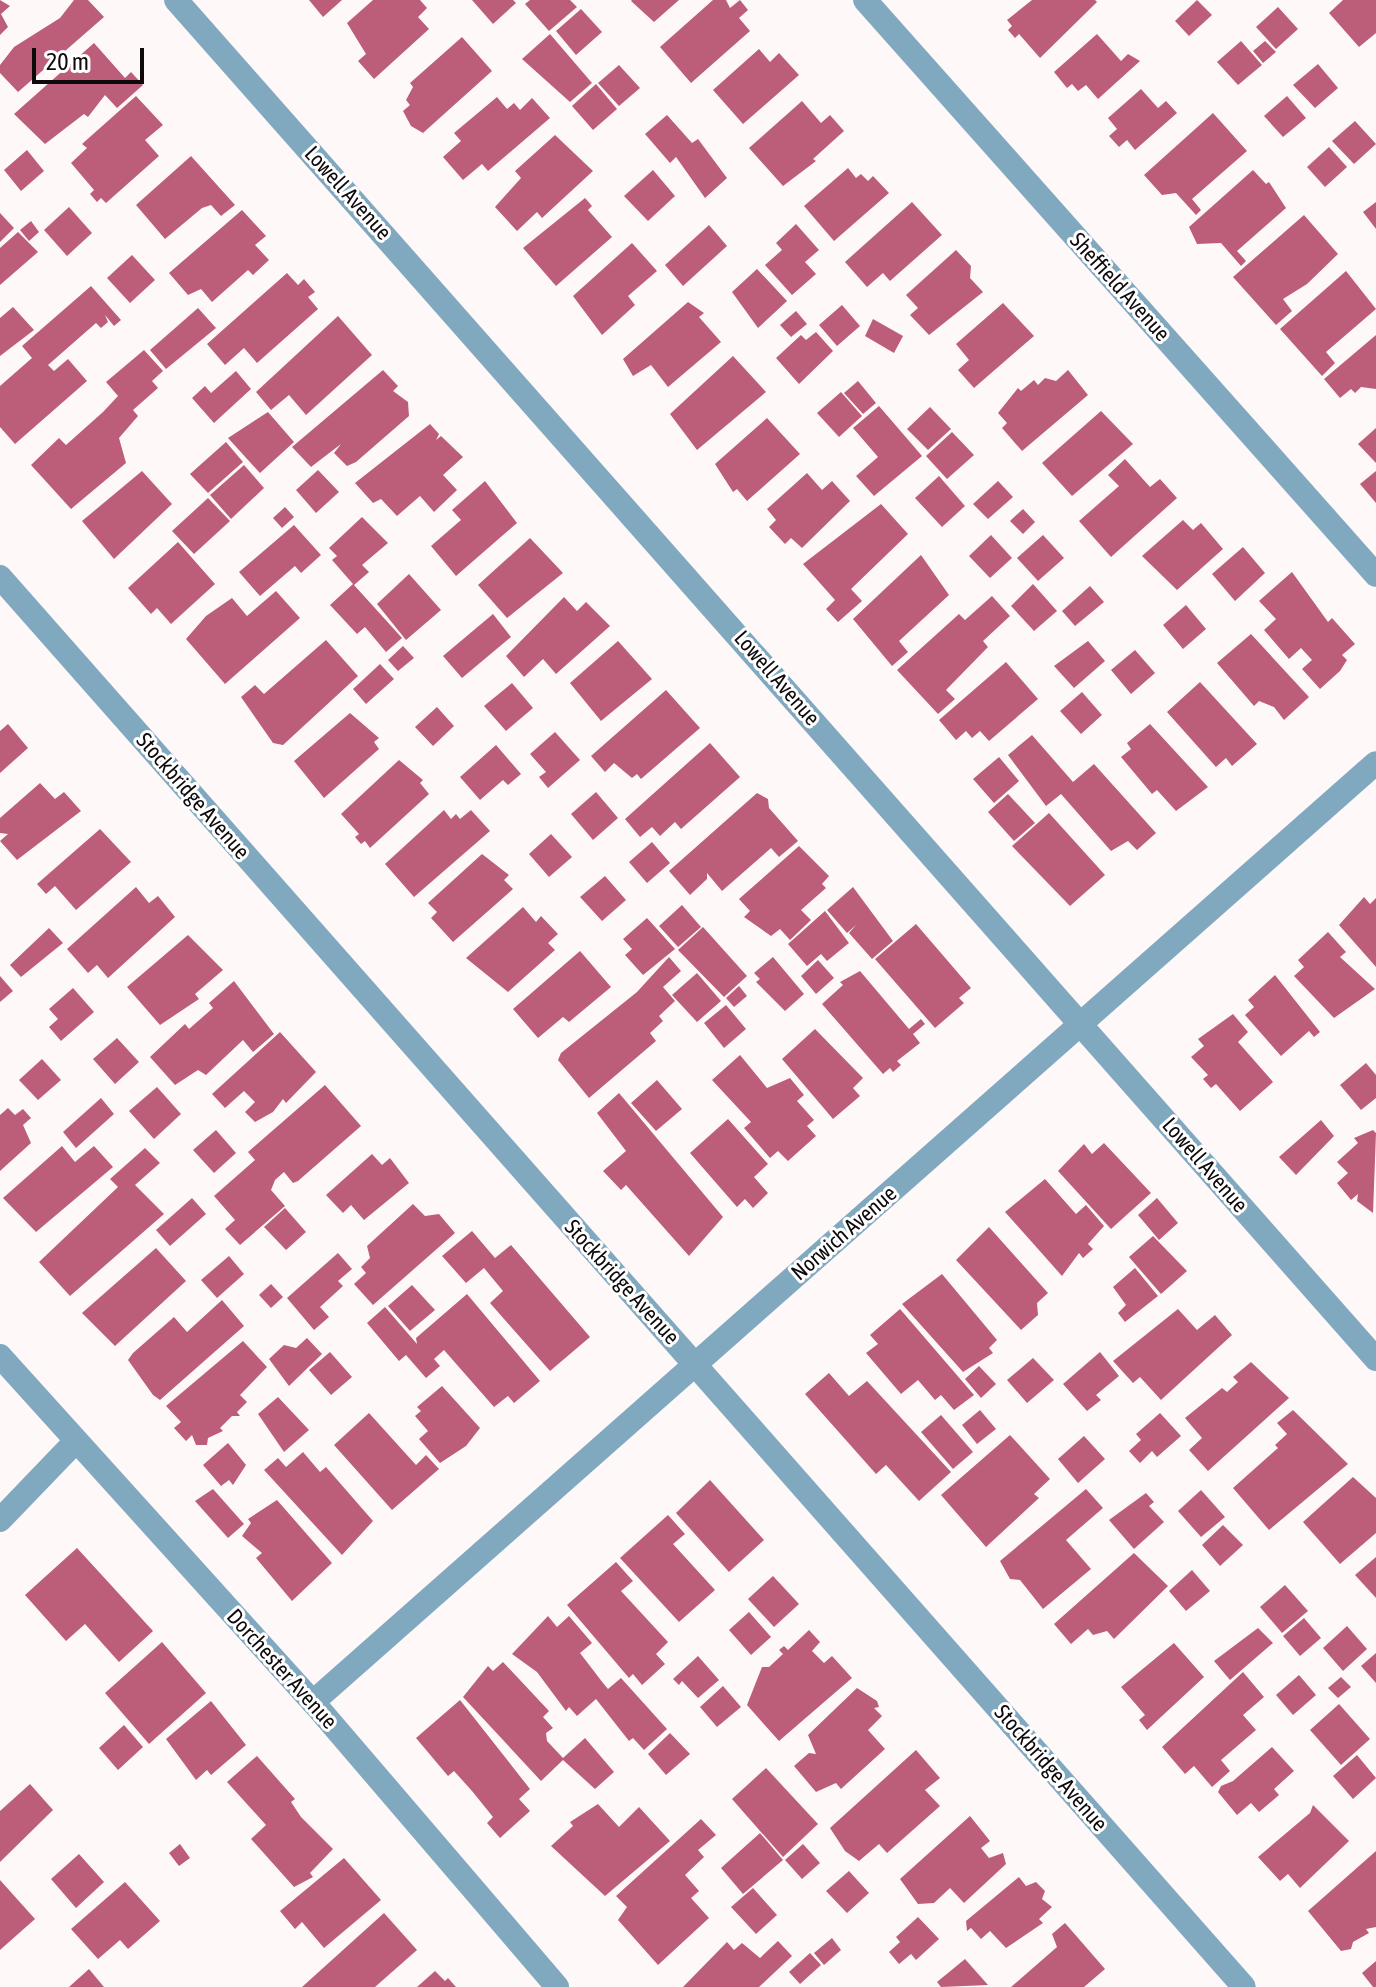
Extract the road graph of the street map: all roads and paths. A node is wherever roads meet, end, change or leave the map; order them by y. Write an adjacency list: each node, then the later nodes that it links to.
1 (176, 0): 6 (street, Lowell Avenue)
2 (865, 0): 3 (street, Sheffield Avenue)
3 (1376, 575)
4 (0, 577): 9 (street, Stockbridge Avenue)
5 (1376, 763): 6 (street, Norwich Avenue)
6 (1080, 1024): 8 (street, Lowell Avenue); 9 (street, Norwich Avenue)
7 (0, 1356): 10 (street, Dorchester Avenue)
8 (1376, 1359)
9 (697, 1366): 12 (street, Norwich Avenue); 14 (street, Stockbridge Avenue)
10 (75, 1442): 11 (street); 12 (street, Dorchester Avenue)
11 (0, 1520)
12 (313, 1702): 13 (street, Dorchester Avenue)
13 (557, 1987)
14 (1244, 1987)

